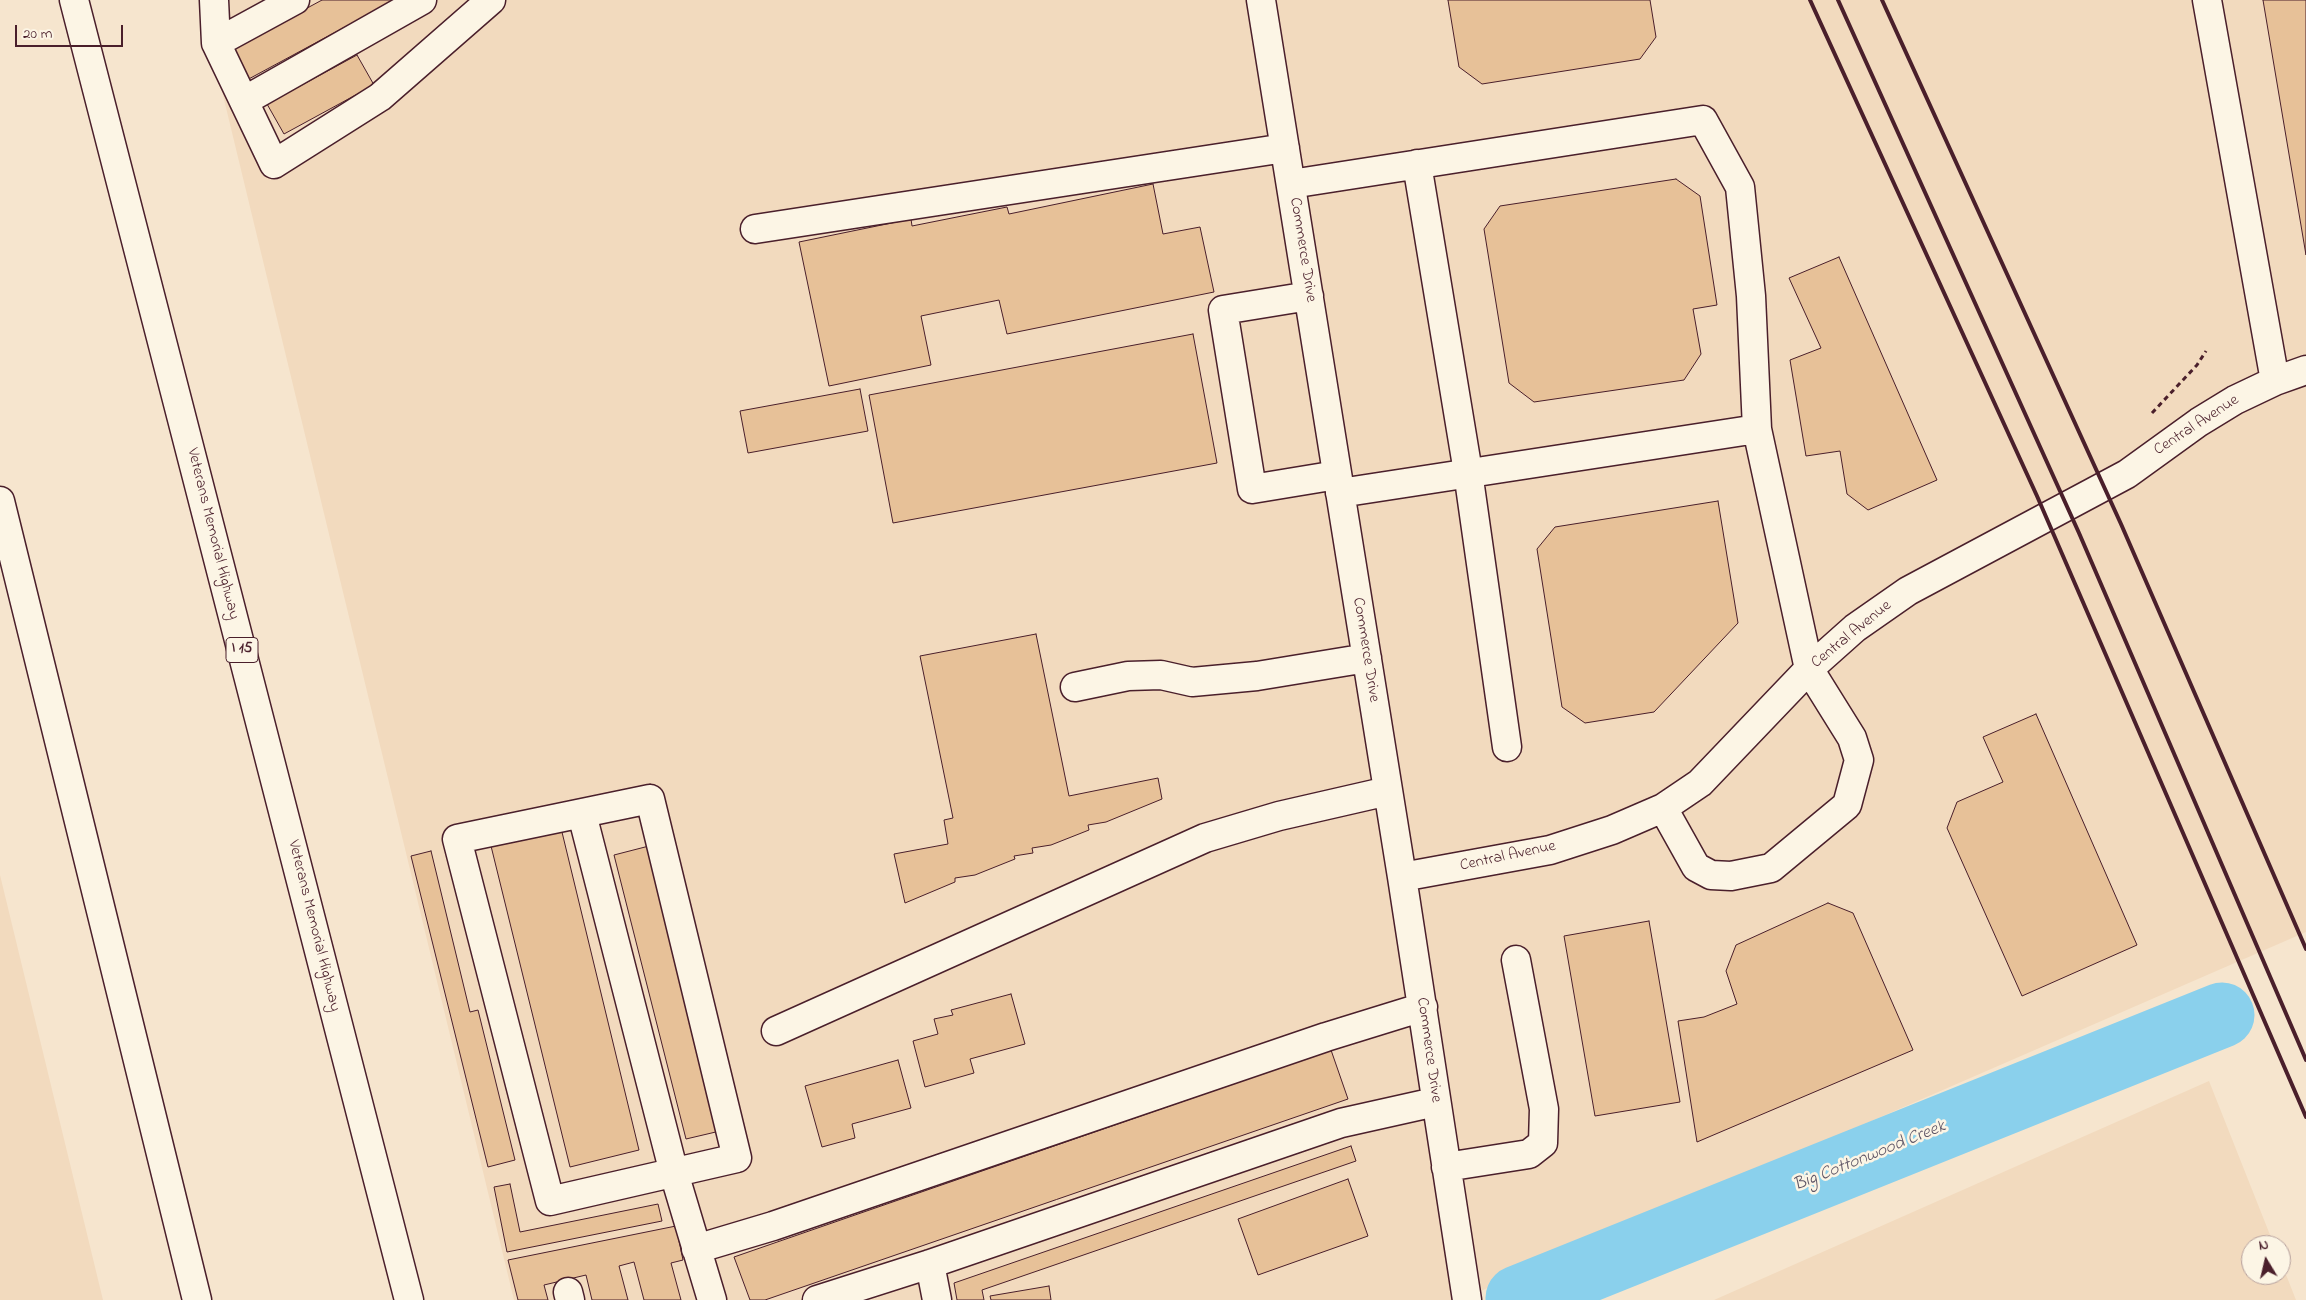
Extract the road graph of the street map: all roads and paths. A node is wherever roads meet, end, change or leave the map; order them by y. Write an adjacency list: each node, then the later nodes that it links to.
1 (74, 0): 41 (main road, Veterans Memorial Highway / I 15)
2 (214, 0): 8 (main road)
3 (294, 0): 8 (main road)
4 (422, 0): 9 (main road)
5 (491, 0): 9 (main road)
6 (1261, 0): 10 (main road, Commerce Drive)
7 (2207, 0): 17 (main road)
8 (216, 43): 9 (main road)
9 (244, 101)
10 (1285, 148): 12 (main road, Commerce Drive); 13 (main road)
11 (1417, 164): 12 (main road); 19 (main road); 20 (main road)
12 (1291, 184): 14 (main road, Commerce Drive)
13 (755, 228)
14 (1309, 296): 21 (main road, Commerce Drive); 21 (main road)
15 (2206, 351): 18 (path)
16 (2306, 370): 17 (main road, Central Avenue)
17 (2275, 381): 24 (main road, Central Avenue)
18 (2146, 420)
19 (1757, 429): 20 (main road); 24 (main road)
20 (1468, 472): 21 (main road); 26 (main road)
21 (1338, 484): 23 (main road, Commerce Drive)
22 (0, 501): 40 (main road)
23 (1366, 658): 25 (main road); 27 (main road, Commerce Drive)
24 (1809, 669): 28 (main road, Central Avenue); 28 (main road)
25 (1075, 687)
26 (1507, 747)
27 (1388, 791): 30 (main road, Commerce Drive); 33 (main road)
28 (1663, 808): 30 (main road, Central Avenue)
29 (582, 814): 36 (main road); 36 (main road); 36 (main road)
30 (1402, 877): 32 (main road, Commerce Drive)
31 (1516, 960): 35 (main road)
32 (1423, 1007): 34 (main road, Commerce Drive); 37 (main road)
33 (776, 1031)
34 (1435, 1102): 35 (main road, Commerce Drive); 38 (main road)
35 (1446, 1167): 45 (main road, Commerce Drive)
36 (674, 1173): 37 (main road)
37 (696, 1249): 42 (main road)
38 (930, 1264): 39 (main road); 44 (main road)
39 (850, 1295): 43 (main road)
40 (197, 1300)
41 (409, 1300)
42 (712, 1300)
43 (817, 1300)
44 (936, 1300)
45 (1467, 1300)

